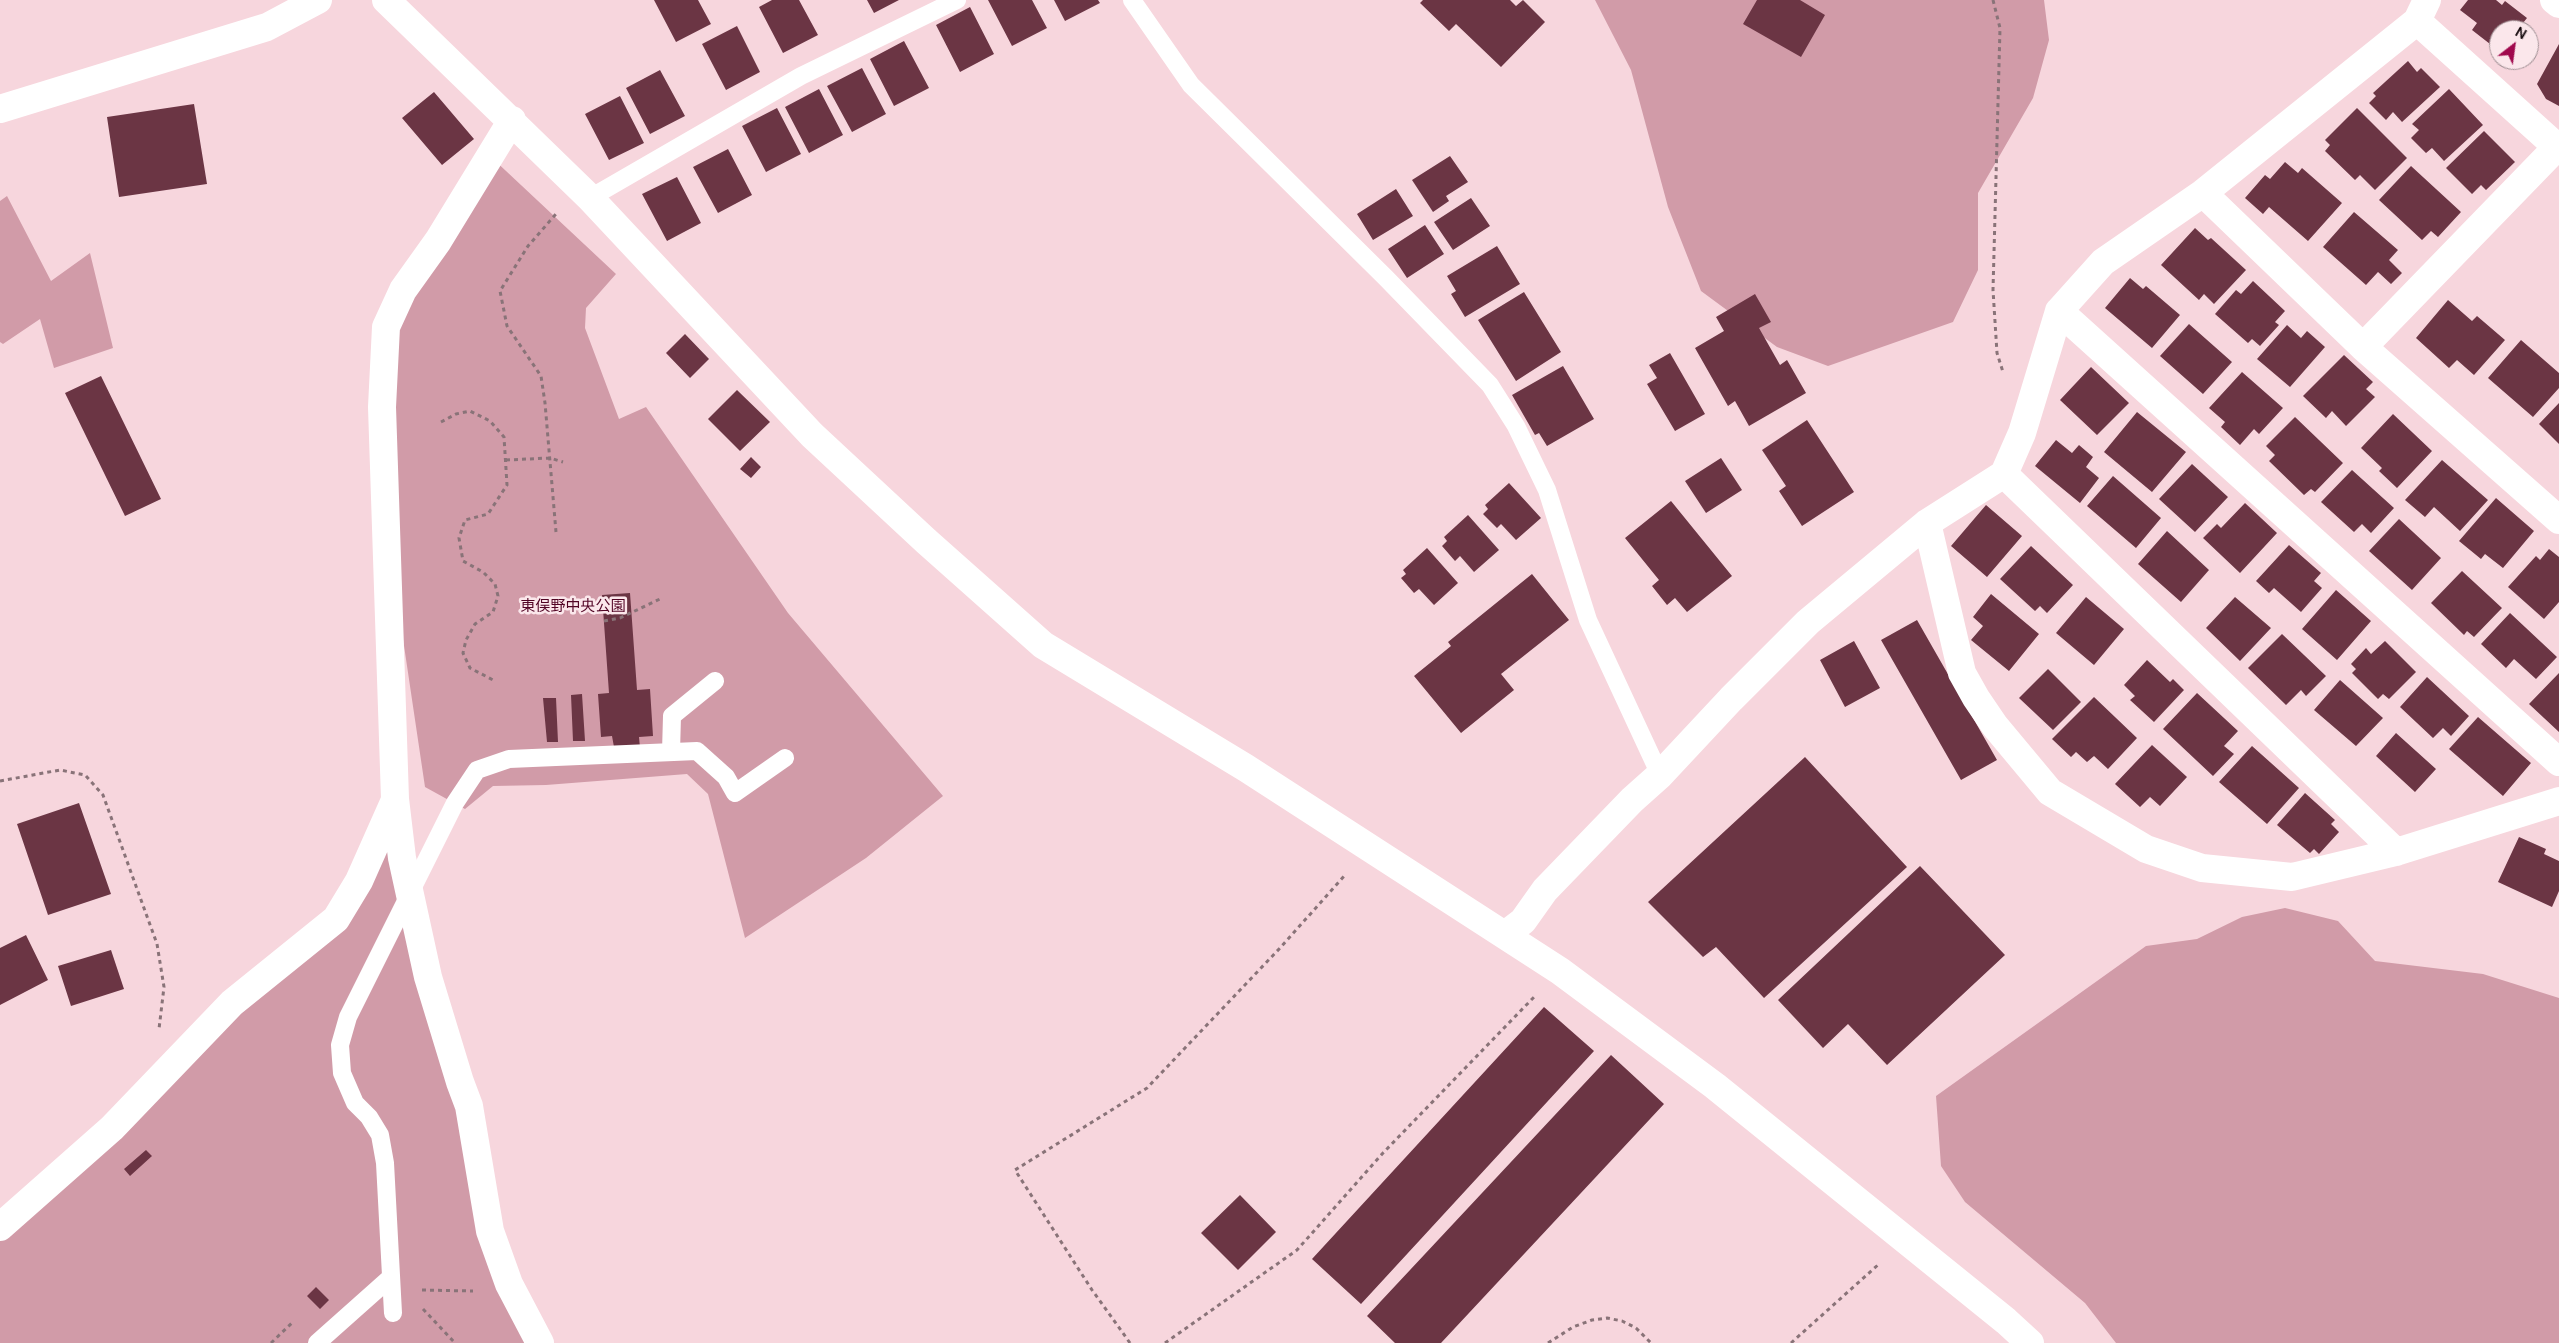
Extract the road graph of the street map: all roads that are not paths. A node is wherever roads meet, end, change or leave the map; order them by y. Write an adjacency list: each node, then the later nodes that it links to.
1 (318, 0): 8 (street)
2 (386, 0): 9 (street)
3 (957, 0): 10 (lane)
4 (1132, 0): 21 (lane)
5 (2554, 0): 6 (street)
6 (2559, 4)
7 (2422, 10): 11 (street); 13 (street)
8 (0, 109)
9 (512, 120): 10 (street); 22 (street)
10 (585, 192): 25 (street)
11 (2203, 192): 12 (street); 13 (street)
12 (2059, 311): 14 (street); 20 (street)
13 (2363, 347): 15 (street)
14 (2004, 474): 16 (street); 24 (street)
15 (2559, 520)
16 (1927, 523): 21 (street); 24 (street)
17 (715, 682): 18 (lane)
18 (671, 752): 19 (lane); 27 (lane)
19 (785, 758)
20 (2559, 762)
21 (1660, 775): 25 (street)
22 (396, 799): 26 (street); 30 (street)
23 (2559, 800): 24 (street)
24 (2396, 852)
25 (1506, 934): 31 (street)
26 (0, 1227)
27 (391, 1284): 28 (lane); 29 (lane)
28 (393, 1313)
29 (316, 1343)
30 (540, 1343)
31 (2030, 1343)

